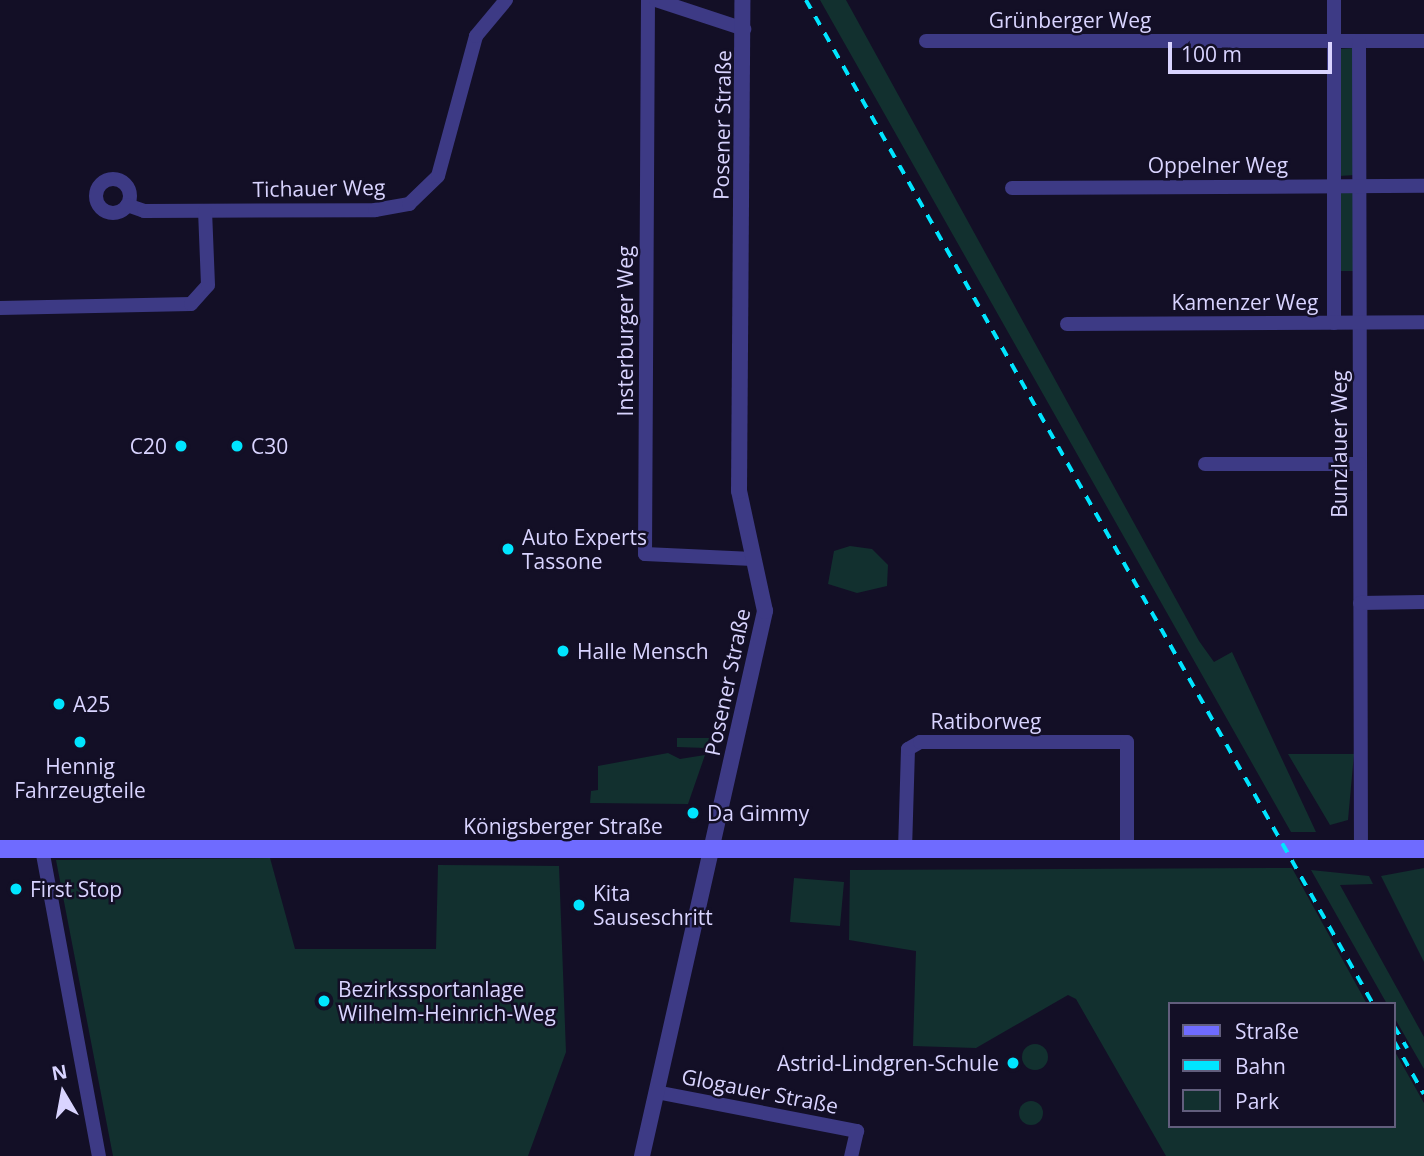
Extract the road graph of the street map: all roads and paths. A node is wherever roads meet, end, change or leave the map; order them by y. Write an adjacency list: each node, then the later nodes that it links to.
1 (506, 0): 16 (street, Tichauer Weg)
2 (648, 0): 24 (street, Insterburger Weg)
3 (656, 0): 6 (street)
4 (742, 0): 6 (street, Posener Straße)
5 (1334, 0): 8 (street)
6 (744, 29): 24 (street, Posener Straße)
7 (926, 41): 8 (street, Grünberger Weg)
8 (1334, 41): 9 (street, Grünberger Weg); 11 (street)
9 (1359, 41): 10 (street, Grünberger Weg); 12 (street, Bunzlauer Weg)
10 (1424, 41)
11 (1334, 186): 12 (street, Oppelner Weg); 14 (street, Oppelner Weg); 20 (street)
12 (1360, 186): 13 (street, Oppelner Weg); 18 (street, Bunzlauer Weg)
13 (1424, 186)
14 (1012, 188)
15 (127, 205): 16 (street, Tichauer Weg)
16 (205, 211): 17 (street)
17 (0, 308)
18 (1360, 322): 19 (street, Kamenzer Weg); 20 (street, Kamenzer Weg); 23 (street, Bunzlauer Weg)
19 (1424, 322)
20 (1334, 323): 21 (street, Kamenzer Weg)
21 (1067, 324)
22 (1205, 464): 23 (street)
23 (1359, 464): 25 (street, Bunzlauer Weg)
24 (753, 559): 30 (street, Posener Straße)
25 (1360, 603): 26 (street); 27 (street, Bunzlauer Weg)
26 (1424, 603)
27 (1362, 848): 31 (main road, Königsberger Straße); 33 (main road, Königsberger Straße)
28 (0, 849): 29 (main road, Königsberger Straße)
29 (42, 849): 30 (main road, Königsberger Straße); 35 (street)
30 (712, 849): 32 (main road, Königsberger Straße); 34 (street, Posener Straße)
31 (1424, 849)
32 (905, 850): 33 (main road, Königsberger Straße); 33 (street, Ratiborweg)
33 (1127, 850)
34 (656, 1092): 36 (street, Posener Straße); 37 (street, Glogauer Straße)
35 (99, 1156)
36 (642, 1156)
37 (851, 1156)

